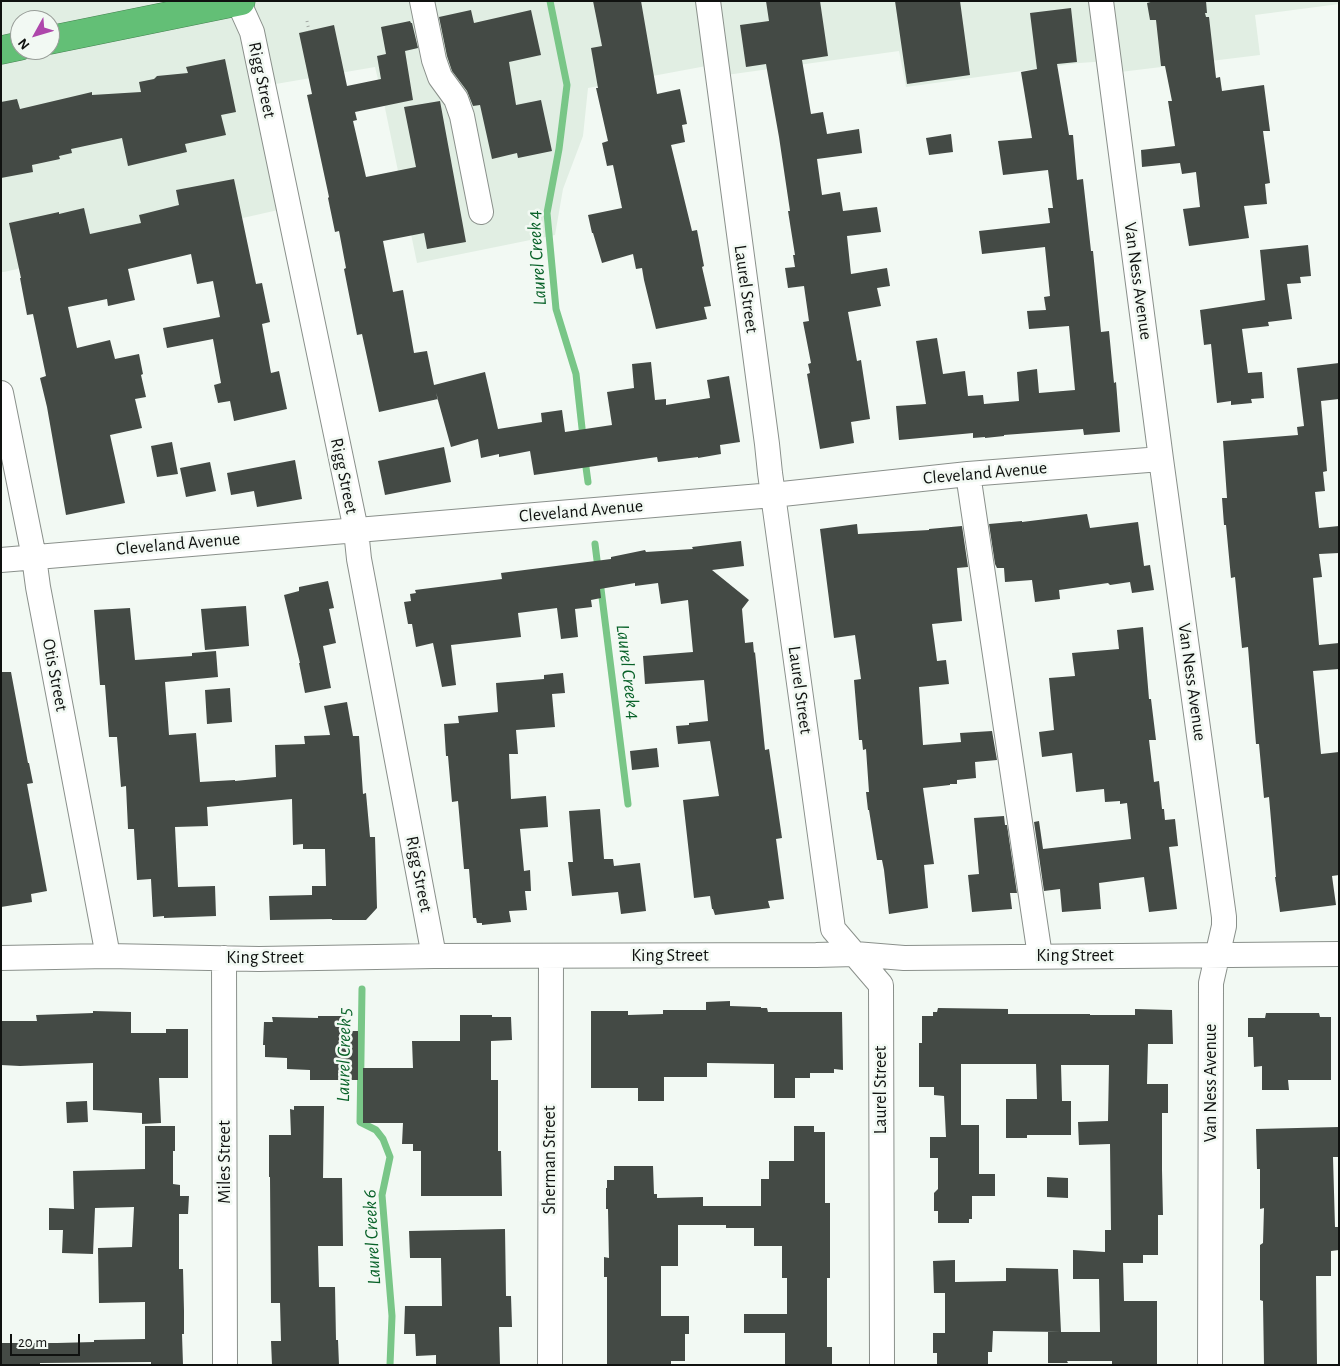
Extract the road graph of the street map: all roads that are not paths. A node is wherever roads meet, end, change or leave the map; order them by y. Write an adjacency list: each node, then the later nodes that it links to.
1 (239, 1): 5 (highway); 11 (street, Rigg Street)
2 (422, 1): 6 (street)
3 (708, 1): 10 (street, Laurel Street)
4 (1101, 1): 8 (street, Van Ness Avenue)
5 (60, 38)
6 (481, 212)
7 (1, 393): 12 (street, Otis Street)
8 (1161, 460): 9 (street, Cleveland Avenue); 16 (street, Van Ness Avenue)
9 (968, 474): 10 (street, Cleveland Avenue); 20 (street)
10 (774, 495): 11 (street, Cleveland Avenue); 14 (street, Laurel Street)
11 (356, 530): 12 (street, Cleveland Avenue); 18 (street, Rigg Street)
12 (34, 557): 13 (street, Cleveland Avenue); 17 (street, Otis Street)
13 (1, 560)
14 (856, 954): 19 (street, King Street); 20 (street, King Street); 25 (street, Laurel Street)
15 (1339, 954): 16 (street, King Street)
16 (1218, 955): 20 (street, King Street); 26 (street, Van Ness Avenue)
17 (108, 956): 21 (street, King Street); 22 (street, King Street)
18 (434, 956): 19 (street, King Street); 22 (street, King Street)
19 (551, 956): 24 (street, Sherman Street)
20 (1040, 956)
21 (1, 958)
22 (224, 958): 23 (street, Miles Street)
23 (226, 1365)
24 (550, 1365)
25 (882, 1365)
26 (1210, 1365)

